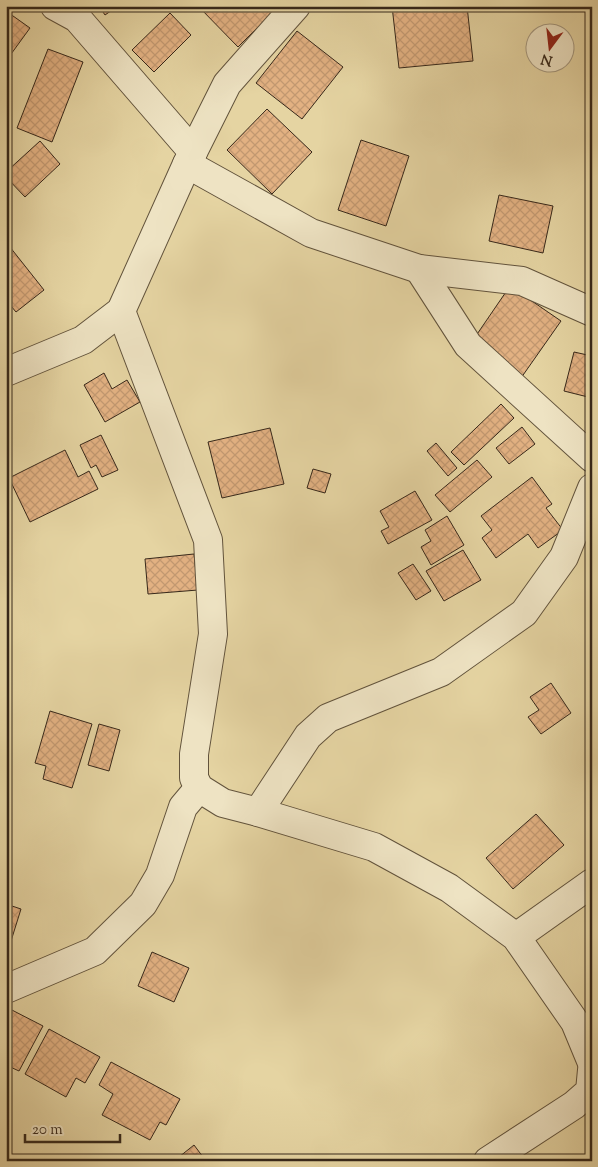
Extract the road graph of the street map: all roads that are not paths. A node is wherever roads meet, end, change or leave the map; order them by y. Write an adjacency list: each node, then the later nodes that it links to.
1 (55, 6): 3 (street)
2 (296, 6): 3 (street)
3 (190, 158): 4 (street); 5 (street)
4 (418, 269): 6 (street); 8 (street)
5 (121, 312): 7 (street); 10 (street)
6 (592, 312)
7 (6, 372)
8 (592, 458)
9 (592, 488): 11 (street)
10 (199, 788): 11 (street); 14 (street)
11 (258, 812): 13 (street)
12 (592, 883): 13 (street)
13 (516, 937): 15 (street)
14 (6, 989)
15 (592, 1063)
16 (592, 1070): 17 (street)
17 (583, 1110): 18 (street)
18 (488, 1161)

